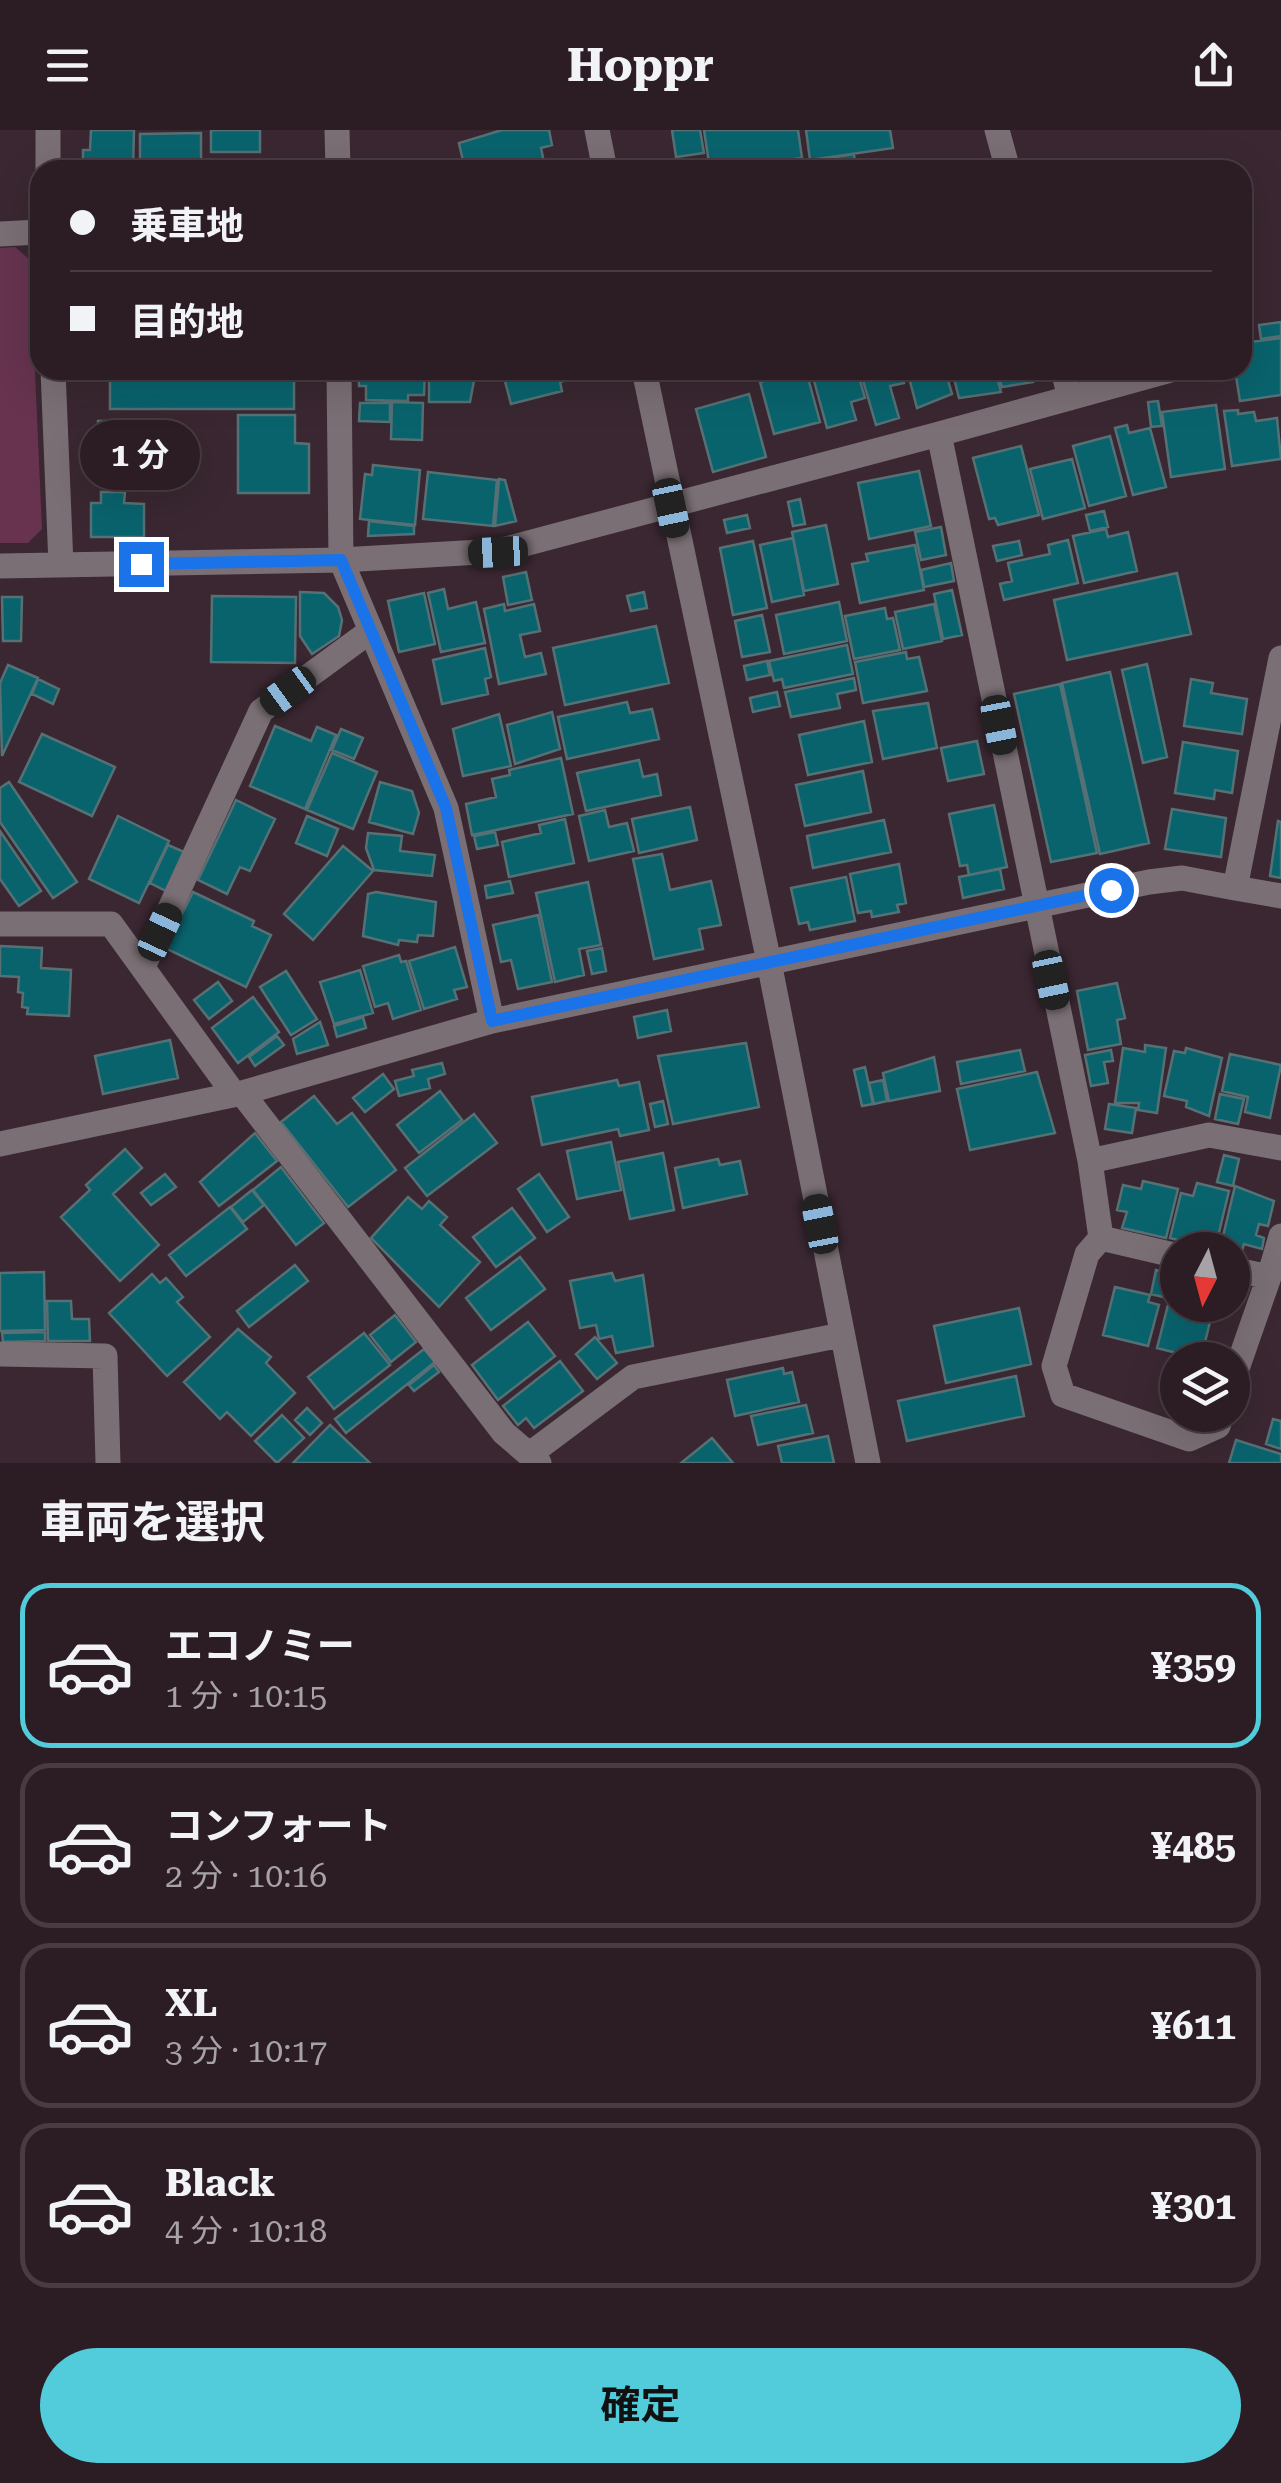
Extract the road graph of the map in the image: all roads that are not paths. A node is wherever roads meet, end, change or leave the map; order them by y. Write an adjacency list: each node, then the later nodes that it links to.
1 (48, 130): 5 (street)
2 (337, 130): 6 (street)
3 (597, 130): 7 (street)
4 (997, 130): 8 (street)
5 (48, 160)
6 (338, 160)
7 (603, 160)
8 (1005, 160)
9 (30, 232): 10 (street)
10 (0, 234)
11 (53, 380): 20 (street)
12 (339, 380): 19 (street)
13 (646, 380): 18 (street)
14 (1066, 380): 16 (street)
15 (1135, 380): 16 (street)
16 (1070, 398): 17 (street)
17 (939, 434): 18 (street); 26 (street)
18 (671, 508): 19 (street); 28 (street)
19 (341, 560): 20 (street); 22 (street)
20 (61, 565): 21 (street)
21 (0, 566)
22 (368, 632): 29 (street); 30 (street)
23 (1281, 658): 24 (street)
24 (1236, 888): 25 (street); 26 (street)
25 (1281, 896)
26 (1036, 907): 28 (street); 34 (street)
27 (0, 924): 29 (street)
28 (769, 962): 30 (street); 40 (street)
29 (143, 967): 31 (street)
30 (492, 1021): 31 (street)
31 (238, 1094): 32 (street); 46 (street)
32 (0, 1144)
33 (1281, 1148): 34 (street)
34 (1090, 1161): 36 (street)
35 (1281, 1236): 39 (street)
36 (1101, 1238): 37 (street); 43 (street)
37 (1160, 1252)
38 (1250, 1273): 39 (street)
39 (1269, 1277): 41 (street)
40 (841, 1335): 46 (street); 48 (street)
41 (1246, 1342)
42 (0, 1354): 47 (street)
43 (1160, 1429)
44 (1169, 1432): 45 (street)
45 (1205, 1432)
46 (534, 1458)
47 (108, 1463)
48 (868, 1463)

